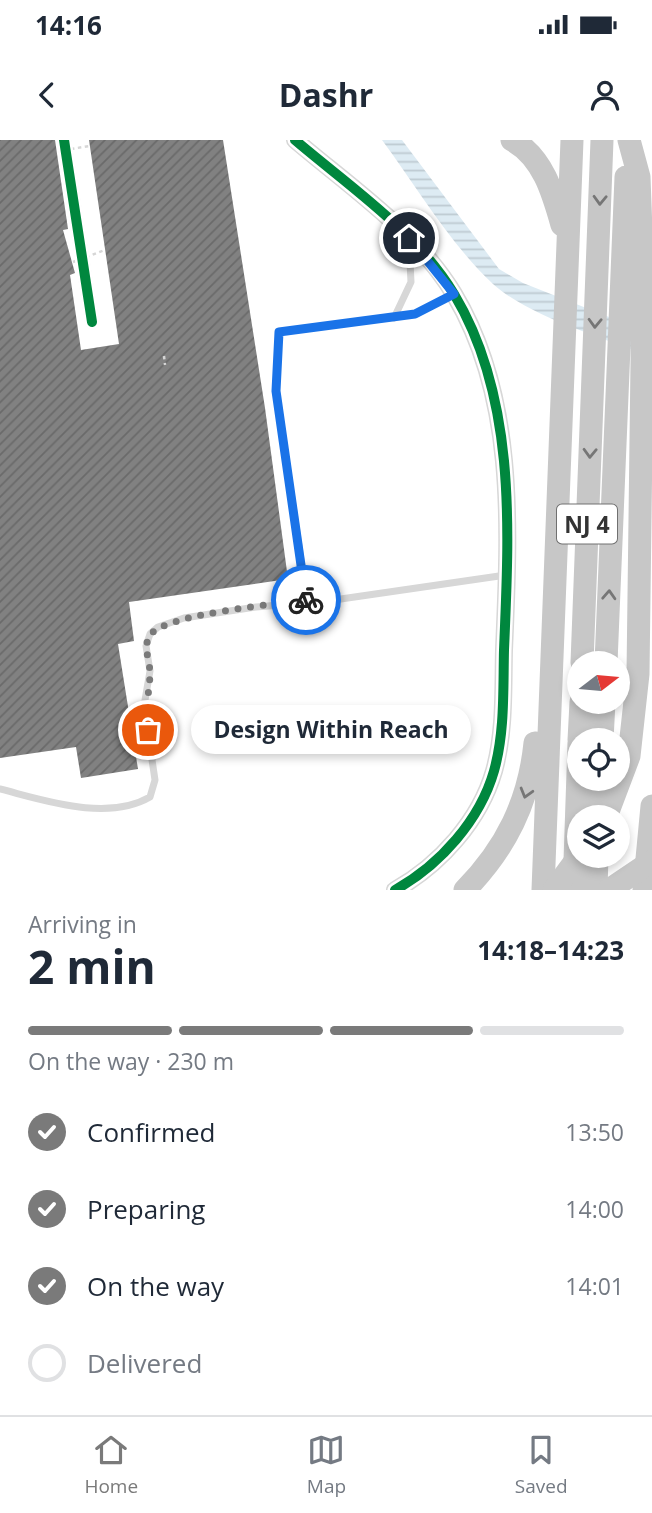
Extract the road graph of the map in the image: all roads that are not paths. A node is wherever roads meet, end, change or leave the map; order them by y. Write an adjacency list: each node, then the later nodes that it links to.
1 (295, 140): 7 (street)
2 (512, 140): 8 (highway)
3 (572, 140): 8 (highway)
4 (603, 140): 15 (highway, NJ 4, one-way to 15)
5 (628, 140): 16 (highway, NJ 4, one-way to 5); 19 (highway)
6 (64, 145): 11 (street)
7 (409, 238): 9 (street); 10 (lane)
8 (567, 255): 14 (highway)
9 (454, 294): 10 (lane); 12 (street)
10 (394, 318): 13 (lane)
11 (92, 322)
12 (507, 575): 13 (lane); 25 (street)
13 (307, 600): 17 (lane)
14 (552, 629): 26 (highway, one-way to 26); 27 (highway)
15 (582, 651)
16 (607, 651)
17 (0, 789)
18 (577, 791): 29 (highway)
19 (611, 805)
20 (652, 806): 32 (highway)
21 (652, 861): 31 (highway, bridge)
22 (570, 868): 28 (highway, bridge)
23 (597, 868): 30 (highway)
24 (652, 881): 32 (highway)
25 (395, 890)
26 (464, 890)
27 (543, 890)
28 (554, 890)
29 (573, 890)
30 (596, 890)
31 (609, 890)
32 (646, 890)

